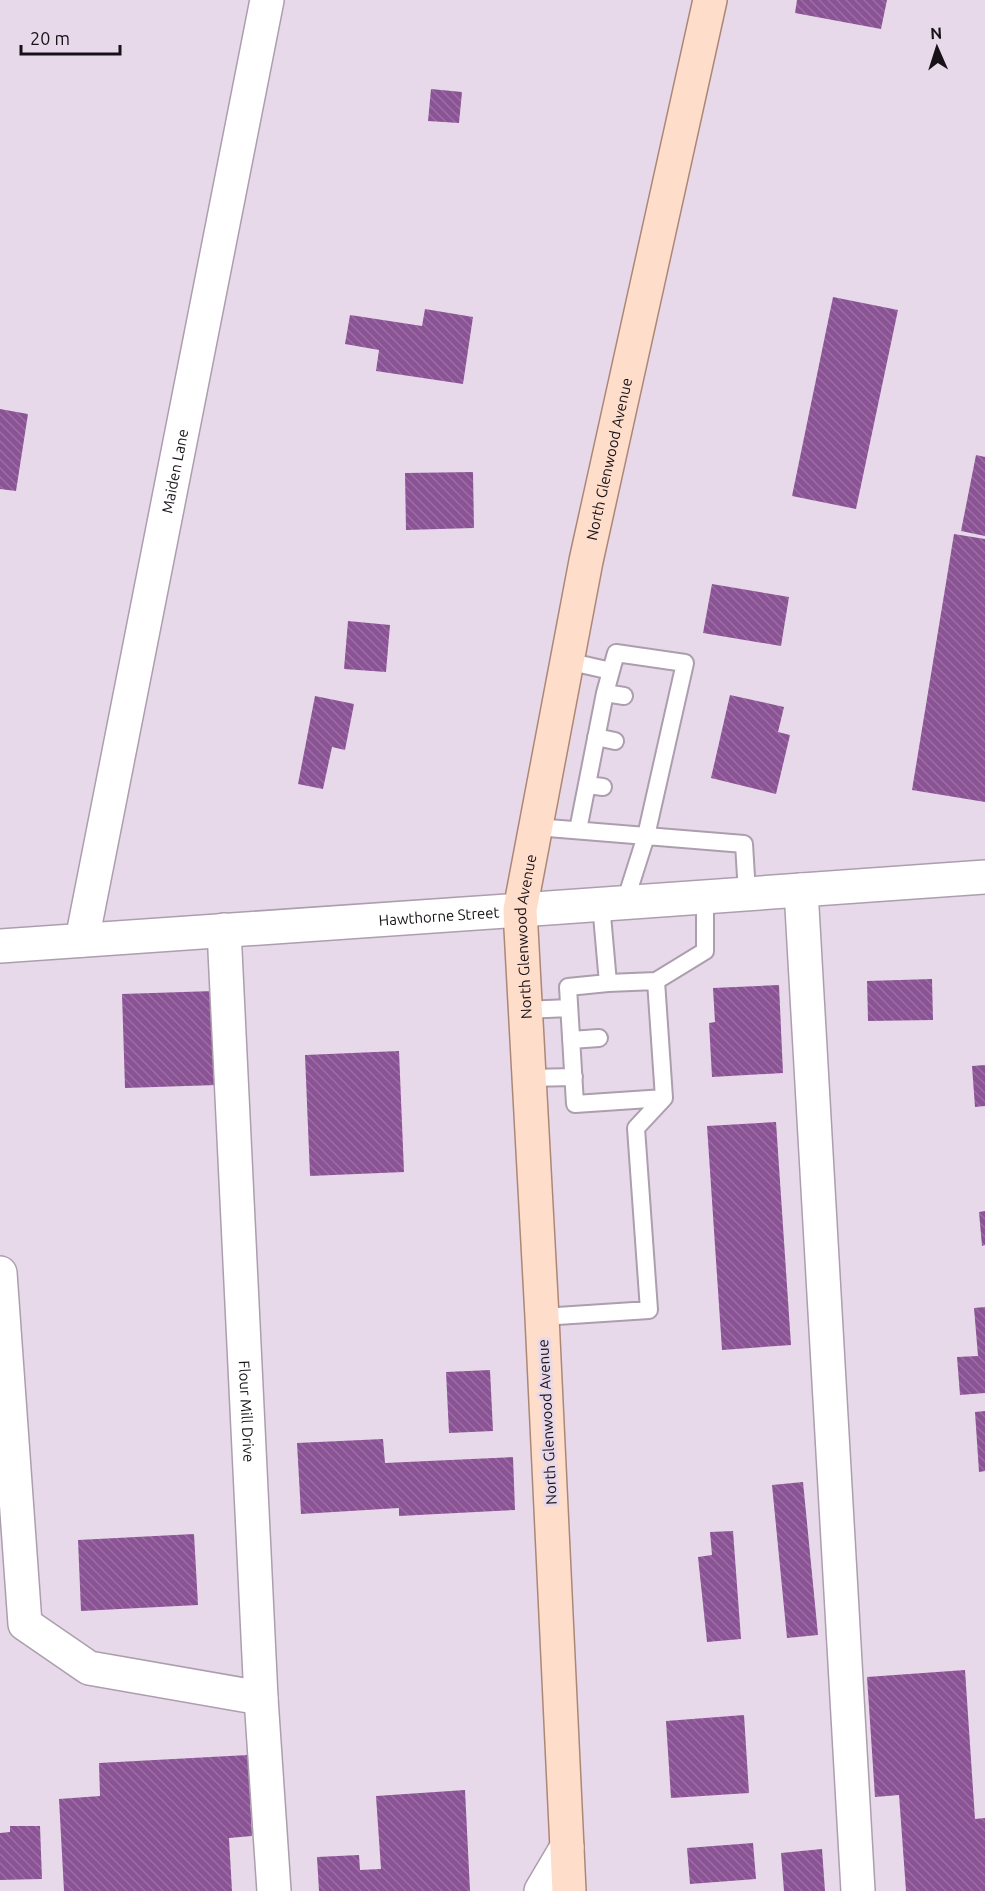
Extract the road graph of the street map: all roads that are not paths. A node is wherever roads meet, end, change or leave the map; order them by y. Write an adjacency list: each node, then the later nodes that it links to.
1 (267, 0): 19 (street, Maiden Lane)
2 (710, 0): 3 (main road, North Glenwood Avenue)
3 (567, 661): 4 (lane); 9 (main road, North Glenwood Avenue)
4 (611, 671): 5 (lane); 11 (lane)
5 (605, 693): 6 (lane); 7 (lane)
6 (624, 696)
7 (596, 737): 8 (lane); 10 (lane)
8 (615, 741)
9 (536, 827): 10 (lane); 17 (main road, North Glenwood Avenue)
10 (578, 830): 11 (lane)
11 (646, 836): 14 (lane); 16 (lane)
12 (985, 877): 13 (street, Hawthorne Street)
13 (801, 890): 14 (street, Hawthorne Street); 37 (street)
14 (747, 893): 15 (street, Hawthorne Street)
15 (705, 897): 16 (street, Hawthorne Street); 21 (lane)
16 (613, 903): 17 (street, Hawthorne Street); 22 (lane)
17 (520, 909): 18 (street, Hawthorne Street); 24 (main road, North Glenwood Avenue)
18 (224, 930): 19 (street, Hawthorne Street); 32 (street, Flour Mill Drive)
19 (82, 940): 20 (street, Hawthorne Street)
20 (0, 946)
21 (656, 981): 22 (lane); 29 (lane)
22 (608, 983): 23 (lane)
23 (569, 1008): 24 (lane); 26 (lane)
24 (525, 1010): 28 (main road, North Glenwood Avenue)
25 (598, 1038): 26 (lane)
26 (571, 1040): 27 (lane)
27 (574, 1077): 28 (lane); 29 (lane)
28 (528, 1078): 31 (main road, North Glenwood Avenue)
29 (663, 1098): 31 (lane)
30 (0, 1272): 32 (street)
31 (542, 1317): 33 (main road, North Glenwood Avenue)
32 (261, 1698): 34 (street, Flour Mill Drive)
33 (567, 1847): 35 (street); 36 (main road, North Glenwood Avenue)
34 (274, 1891)
35 (541, 1891)
36 (569, 1891)
37 (858, 1891)

